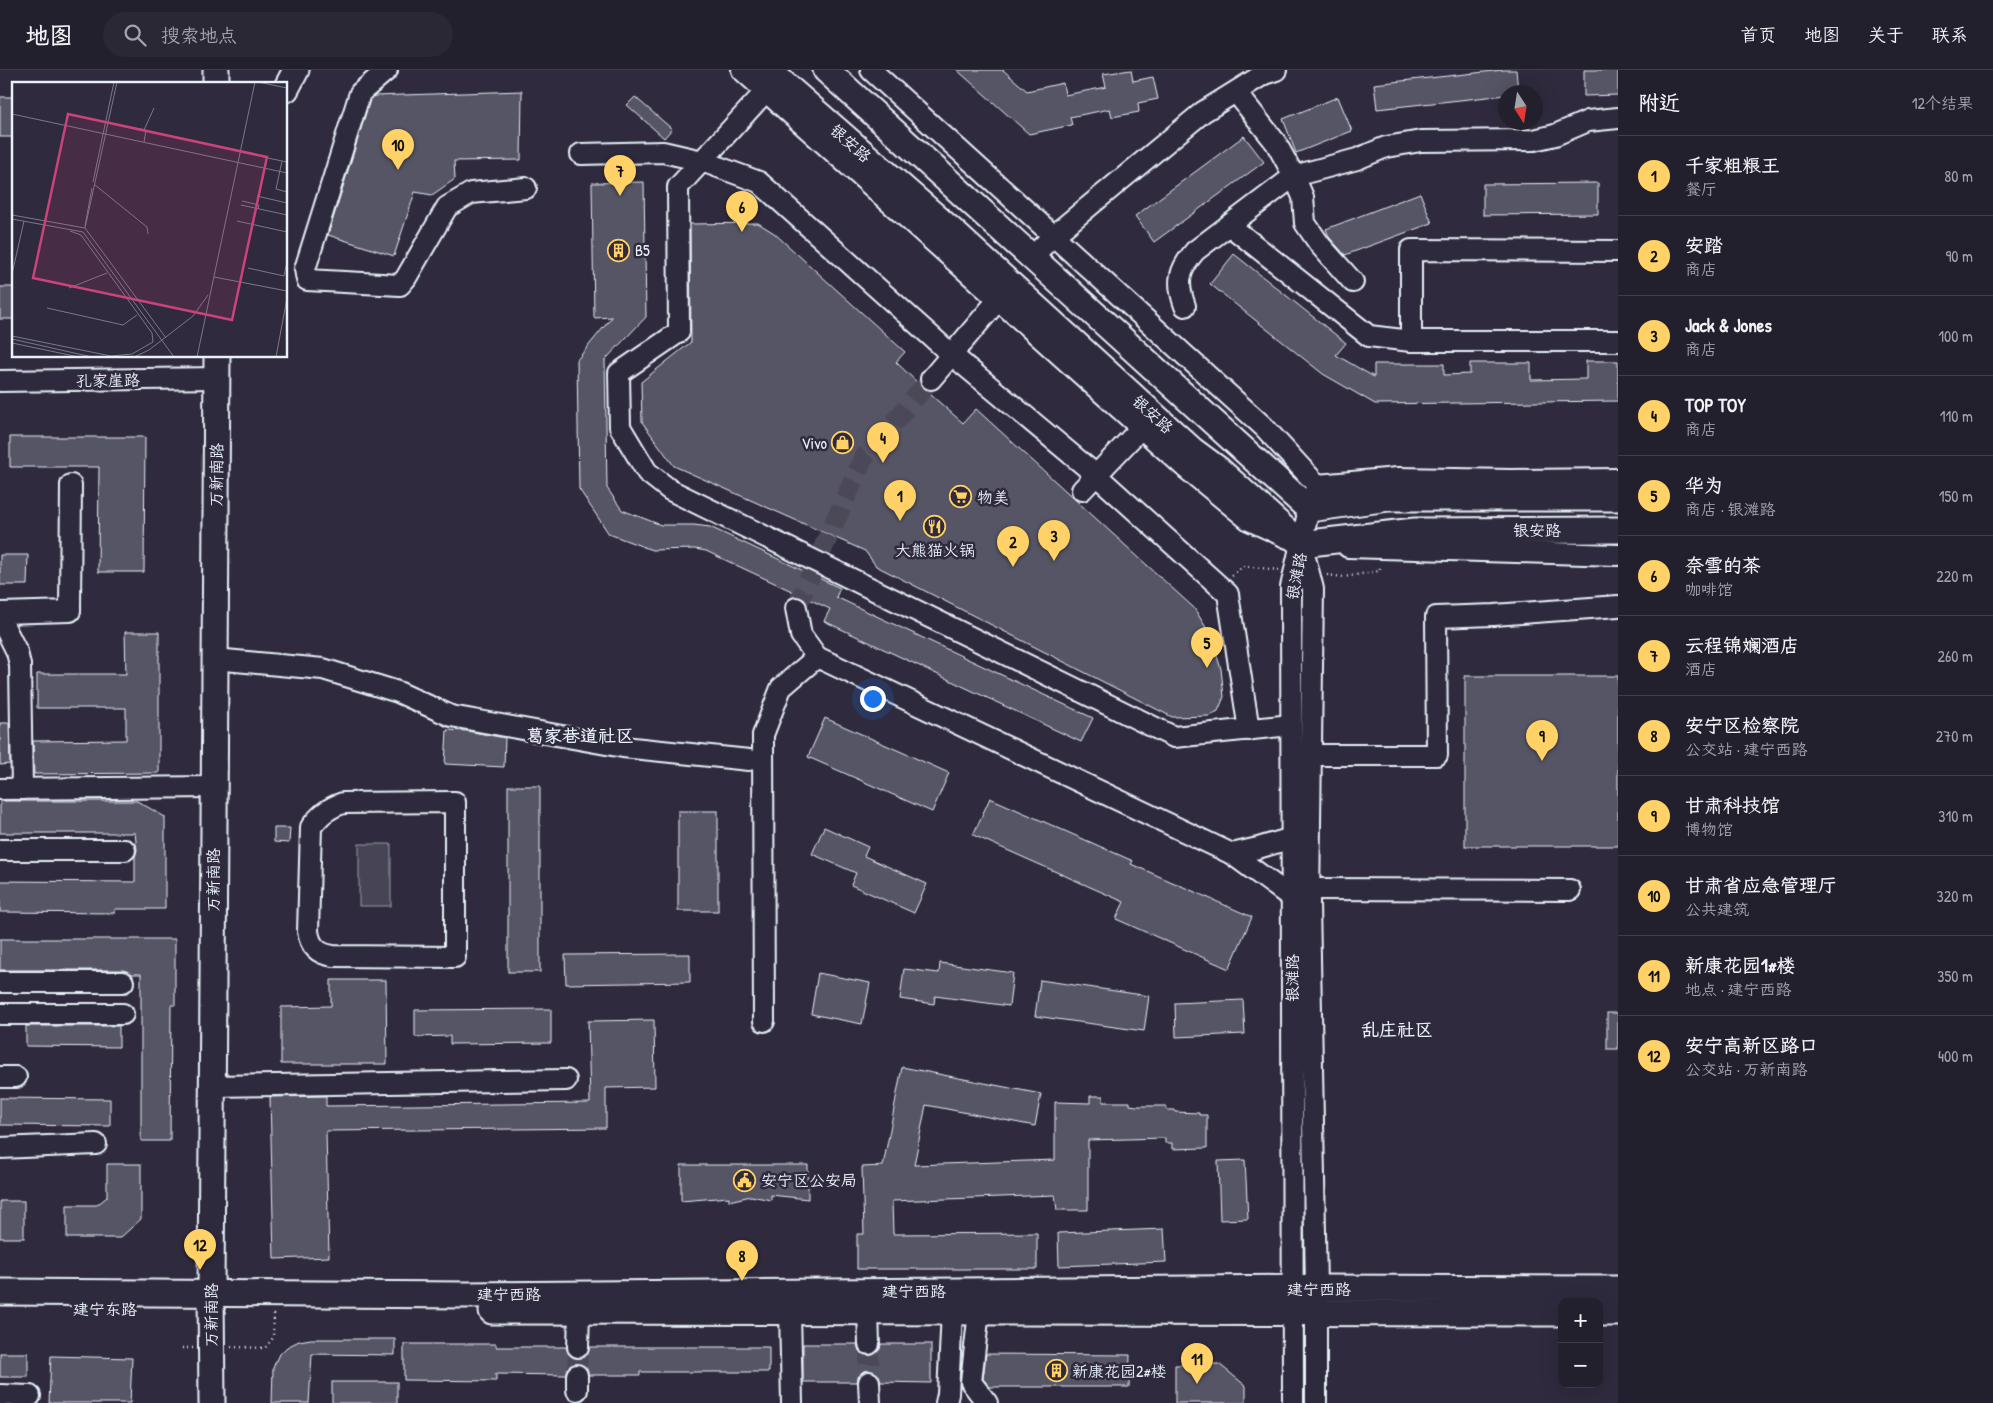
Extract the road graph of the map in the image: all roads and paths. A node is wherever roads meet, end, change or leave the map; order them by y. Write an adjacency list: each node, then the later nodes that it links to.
1 (296, 70): 8 (main road)
2 (387, 70): 15 (street)
3 (742, 70): 7 (street)
4 (826, 70): 20 (main road)
5 (871, 70): 18 (street)
6 (1276, 70): 9 (street)
7 (767, 81): 12 (street); 22 (street); 41 (main road, 银安路)
8 (288, 85)
9 (1236, 92): 14 (street); 18 (street)
10 (1618, 118): 13 (street)
11 (581, 154): 12 (street)
12 (702, 161): 26 (street); 48 (street)
13 (1323, 169): 14 (street); 16 (street)
14 (1294, 176): 16 (street); 17 (street)
15 (526, 188)
16 (1303, 197): 21 (street)
17 (1229, 226): 23 (street); 24 (street)
18 (1053, 236): 20 (street); 35 (street)
19 (1618, 251): 24 (street)
20 (1032, 257): 39 (main road)
21 (1353, 282)
22 (998, 300): 26 (street); 30 (street)
23 (1184, 306)
24 (1411, 341): 25 (street)
25 (1618, 341)
26 (952, 355): 28 (street); 31 (street)
27 (217, 367): 29 (street, 孔家崖路); 46 (main road, 万新南路)
28 (931, 379)
29 (0, 381)
30 (1141, 428): 31 (street); 41 (street)
31 (1096, 475): 36 (street); 48 (street)
32 (1398, 478): 33 (street); 35 (street); 37 (street)
33 (1618, 479)
34 (71, 485): 53 (street)
35 (1317, 485): 39 (street)
36 (1082, 490)
37 (1414, 498): 38 (main road, 银安路); 39 (main road, 银安路)
38 (1618, 498)
39 (1309, 509): 41 (street)
40 (1618, 530): 41 (main road, 银安路)
41 (1302, 544): 42 (street); 47 (street, 银滩路); 49 (street, 银滩路)
42 (1618, 555)
43 (1618, 606): 49 (street)
44 (796, 608): 45 (street)
45 (817, 657): 58 (street); 65 (street)
46 (214, 659): 50 (street); 51 (main road, 万新南路)
47 (1291, 725): 48 (street); 55 (street, 银滩路)
48 (1249, 730)
49 (1310, 755): 60 (street, 银滩路)
50 (749, 760)
51 (214, 787): 53 (street); 67 (main road, 万新南路)
52 (0, 789): 53 (street)
53 (22, 789)
54 (311, 827): 54 (street)
55 (1292, 838): 58 (street); 60 (street, 银滩路)
56 (0, 850): 57 (street)
57 (125, 850)
58 (1232, 854): 60 (street)
59 (1570, 890): 60 (street)
60 (1300, 893): 73 (street, 银滩路)
61 (0, 982): 62 (street)
62 (123, 982)
63 (0, 1014): 64 (street)
64 (123, 1014)
65 (764, 1021)
66 (566, 1080): 67 (street)
67 (212, 1086): 72 (main road, 万新南路)
68 (96, 1144): 69 (street)
69 (0, 1148)
70 (1618, 1288): 73 (main road, 建宁西路)
71 (0, 1292): 72 (main road, 建宁东路)
72 (211, 1300): 73 (main road, 建宁西路); 74 (main road, 建宁东路); 75 (main road, 建宁西路); 85 (main road, 万新南路)
73 (1305, 1301): 79 (main road, 建宁西路); 81 (main road, 建宁西路); 96 (street); 97 (street)
74 (0, 1308)
75 (274, 1310): 80 (main road, 建宁西路); 85 (path)
76 (790, 1311): 77 (main road, 建宁西路); 80 (main road, 建宁西路); 92 (street)
77 (868, 1311): 78 (main road, 建宁西路); 84 (street)
78 (952, 1311): 79 (main road, 建宁西路); 94 (street)
79 (979, 1311): 95 (street)
80 (579, 1312): 86 (street)
81 (1558, 1313)
82 (1603, 1313): 83 (main road)
83 (1618, 1313)
84 (869, 1344)
85 (211, 1347): 87 (path); 91 (main road, 万新南路)
86 (578, 1347)
87 (182, 1348)
88 (869, 1382): 93 (street)
89 (0, 1395): 90 (street)
90 (30, 1396)
91 (212, 1403)
92 (792, 1403)
93 (870, 1403)
94 (946, 1403)
95 (987, 1403)
96 (1293, 1403)
97 (1316, 1403)

